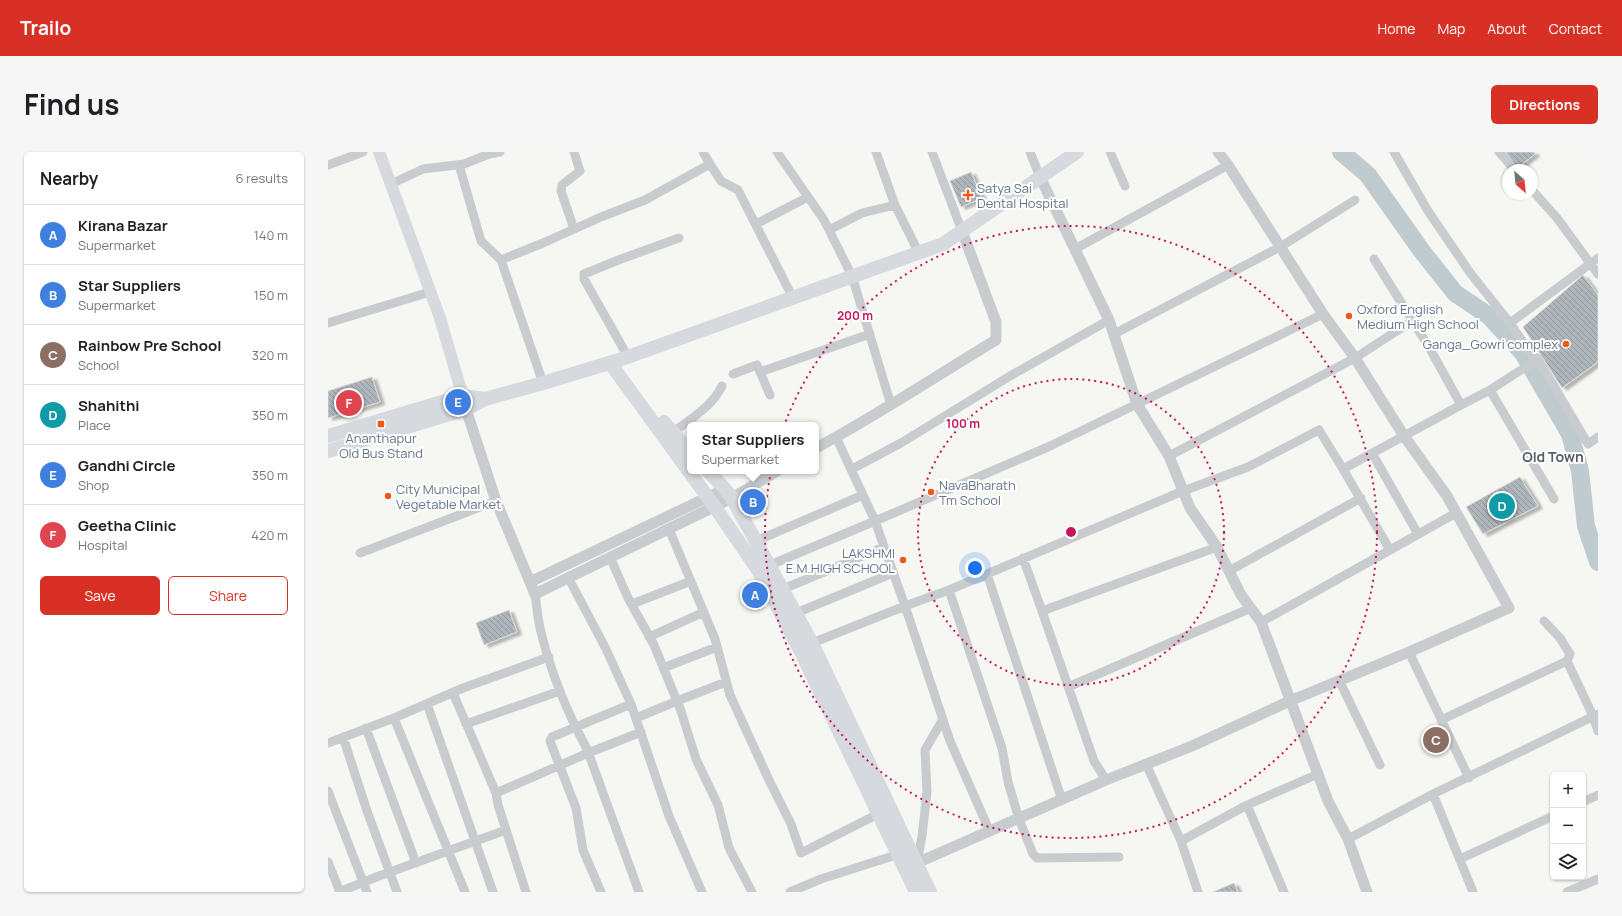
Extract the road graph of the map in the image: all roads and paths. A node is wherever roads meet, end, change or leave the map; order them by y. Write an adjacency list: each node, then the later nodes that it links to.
1 (363, 152): 19 (street)
2 (379, 152): 21 (main road)
3 (500, 152): 17 (street)
4 (574, 152): 28 (street)
5 (703, 152): 15 (street)
6 (777, 152): 23 (street)
7 (876, 152): 26 (street)
8 (932, 152): 30 (street)
9 (1030, 152): 20 (street)
10 (1077, 152): 20 (highway)
11 (1110, 152): 22 (street)
12 (1218, 152): 18 (street)
13 (1394, 152): 47 (street)
14 (1499, 152): 16 (street)
15 (710, 164): 27 (street); 28 (street)
16 (1510, 164)
17 (459, 165): 21 (street); 37 (street)
18 (1228, 165): 32 (street); 33 (street)
19 (328, 166)
20 (1040, 177): 30 (highway); 33 (street)
21 (391, 184): 41 (main road)
22 (1125, 186)
23 (808, 197): 27 (street); 29 (street)
24 (1538, 197): 38 (street)
25 (1355, 200): 32 (street)
26 (895, 204): 29 (street); 34 (street)
27 (756, 224): 42 (street)
28 (574, 229): 37 (street)
29 (829, 230): 40 (street)
30 (962, 231): 34 (highway); 61 (street)
31 (679, 238): 52 (street)
32 (1280, 247): 43 (street); 49 (street)
33 (1075, 249): 44 (street)
34 (919, 253): 40 (highway)
35 (1598, 258): 38 (street)
36 (1374, 259): 45 (street)
37 (501, 260): 55 (street)
38 (1590, 264): 39 (street); 47 (street)
39 (1598, 274)
40 (852, 276): 42 (highway); 48 (street)
41 (430, 292): 46 (street); 59 (main road)
42 (793, 298): 52 (highway)
43 (1323, 314): 50 (street); 60 (street)
44 (1109, 320): 49 (street); 74 (street)
45 (1412, 321): 50 (street); 62 (street)
46 (328, 323)
47 (1510, 323): 51 (street)
48 (870, 334): 53 (street); 61 (street)
49 (1114, 334): 60 (street)
50 (1355, 358): 65 (street); 72 (street)
51 (1538, 358): 57 (street); 67 (street)
52 (619, 360): 55 (highway); 63 (highway); 73 (highway)
53 (760, 372): 54 (street); 58 (street)
54 (733, 374)
55 (543, 383): 59 (highway)
56 (722, 386): 63 (street)
57 (1490, 390): 62 (street); 83 (street)
58 (770, 395)
59 (464, 402): 64 (highway); 70 (highway); 84 (street)
60 (1137, 404): 72 (street); 87 (street)
61 (891, 405): 66 (street)
62 (1461, 405): 65 (street)
63 (672, 432): 69 (highway)
64 (328, 436)
65 (1404, 436): 71 (street); 86 (street)
66 (836, 437): 68 (street); 74 (street)
67 (1598, 437)
68 (819, 446)
69 (687, 449)
70 (328, 451)
71 (1372, 453): 75 (street); 89 (street)
72 (1169, 456): 79 (street)
73 (687, 464)
74 (852, 469): 81 (street)
75 (1343, 469): 79 (street); 82 (street)
76 (694, 474): 85 (highway)
77 (711, 474): 80 (highway)
78 (771, 474): 80 (street)
79 (1183, 491): 92 (street); 96 (street)
80 (728, 494): 85 (street); 90 (highway)
81 (863, 495): 87 (street); 90 (street)
82 (1360, 498): 93 (street); 98 (street)
83 (1554, 499)
84 (496, 501): 94 (street); 103 (street)
85 (712, 502): 88 (street); 103 (street); 157 (highway)
86 (1456, 513): 89 (street); 118 (street)
87 (875, 521): 91 (street); 97 (street)
88 (669, 529): 95 (street); 102 (street)
89 (1418, 534): 93 (street)
90 (756, 541): 97 (highway)
91 (884, 547): 99 (street); 104 (street)
92 (1217, 547): 98 (street); 110 (street)
93 (1390, 550): 114 (street)
94 (360, 553)
95 (610, 557): 101 (street); 107 (street)
96 (1023, 558): 100 (street); 110 (street)
97 (770, 565): 104 (highway)
98 (1229, 571): 109 (street)
99 (893, 573): 108 (street); 112 (street)
100 (987, 574): 105 (street); 154 (street)
101 (568, 577): 106 (street); 130 (street)
102 (690, 581): 107 (street); 111 (street)
103 (530, 582): 106 (street)
104 (783, 589): 112 (highway)
105 (949, 590): 108 (street); 159 (street)
106 (535, 594): 119 (street)
107 (632, 604): 115 (street)
108 (905, 606): 116 (street); 134 (street)
109 (1251, 608): 114 (street); 124 (street)
110 (1042, 611): 124 (street)
111 (704, 612): 115 (street); 117 (street)
112 (796, 613): 116 (highway)
113 (1544, 621): 120 (street)
114 (1262, 622): 127 (street)
115 (649, 637): 121 (street)
116 (812, 643): 171 (highway)
117 (718, 647): 121 (street); 123 (street)
118 (1409, 652): 122 (street); 135 (street)
119 (549, 657): 125 (street); 126 (street)
120 (1567, 661): 131 (street); 135 (street)
121 (663, 668): 128 (street)
122 (1339, 680): 127 (street); 145 (street)
123 (726, 682): 128 (street); 157 (street)
124 (1068, 687): 149 (street)
125 (560, 691): 136 (street); 137 (street)
126 (452, 692): 129 (street); 136 (street)
127 (1292, 700): 144 (street); 147 (street)
128 (677, 701): 133 (street); 184 (street)
129 (427, 704): 132 (street); 163 (street)
130 (631, 704): 133 (street); 137 (street)
131 (1596, 715): 139 (street); 148 (street)
132 (394, 718): 138 (street); 165 (street)
133 (636, 718): 140 (street)
134 (943, 719): 161 (street); 171 (street)
135 (1441, 720): 148 (street)
136 (466, 724): 151 (street)
137 (575, 727): 143 (street); 146 (street)
138 (366, 728): 141 (street); 170 (street)
139 (1598, 731)
140 (641, 732): 143 (street); 183 (street)
141 (343, 737): 142 (street); 172 (street)
142 (328, 743)
143 (588, 753): 146 (street); 182 (street)
144 (1146, 764): 149 (street); 164 (street)
145 (1380, 765)
146 (559, 766): 151 (street); 181 (street)
147 (1318, 774): 156 (street); 162 (street)
148 (1469, 778): 152 (street)
149 (1106, 780): 154 (street)
150 (328, 791): 174 (street)
151 (496, 793): 160 (street)
152 (1433, 794): 162 (street); 168 (street)
153 (1598, 795): 155 (street)
154 (1062, 800): 159 (street)
155 (1586, 801)
156 (1247, 805): 164 (street); 189 (street)
157 (880, 813): 166 (highway)
158 (1550, 817): 168 (street)
159 (1019, 819): 161 (street); 167 (street)
160 (506, 830): 163 (street); 180 (street)
161 (990, 832): 171 (street)
162 (1348, 839): 190 (street)
163 (476, 841): 165 (street); 179 (street)
164 (1180, 841): 188 (street)
165 (450, 850): 170 (street); 178 (street)
166 (899, 854): 171 (highway); 185 (street)
167 (1119, 857)
168 (1460, 859): 191 (street)
169 (328, 862): 175 (street)
170 (416, 863): 172 (street)
171 (911, 865): 186 (highway); 187 (highway)
172 (389, 873): 174 (street); 177 (street)
173 (1598, 879): 192 (street)
174 (364, 882): 175 (street); 176 (street)
175 (340, 892)
176 (368, 892)
177 (397, 892)
178 (466, 892)
179 (493, 892)
180 (526, 892)
181 (602, 892)
182 (639, 892)
183 (702, 892)
184 (752, 892)
185 (790, 892)
186 (916, 892)
187 (930, 892)
188 (1198, 892)
189 (1284, 892)
190 (1367, 892)
191 (1472, 892)
192 (1567, 892)

